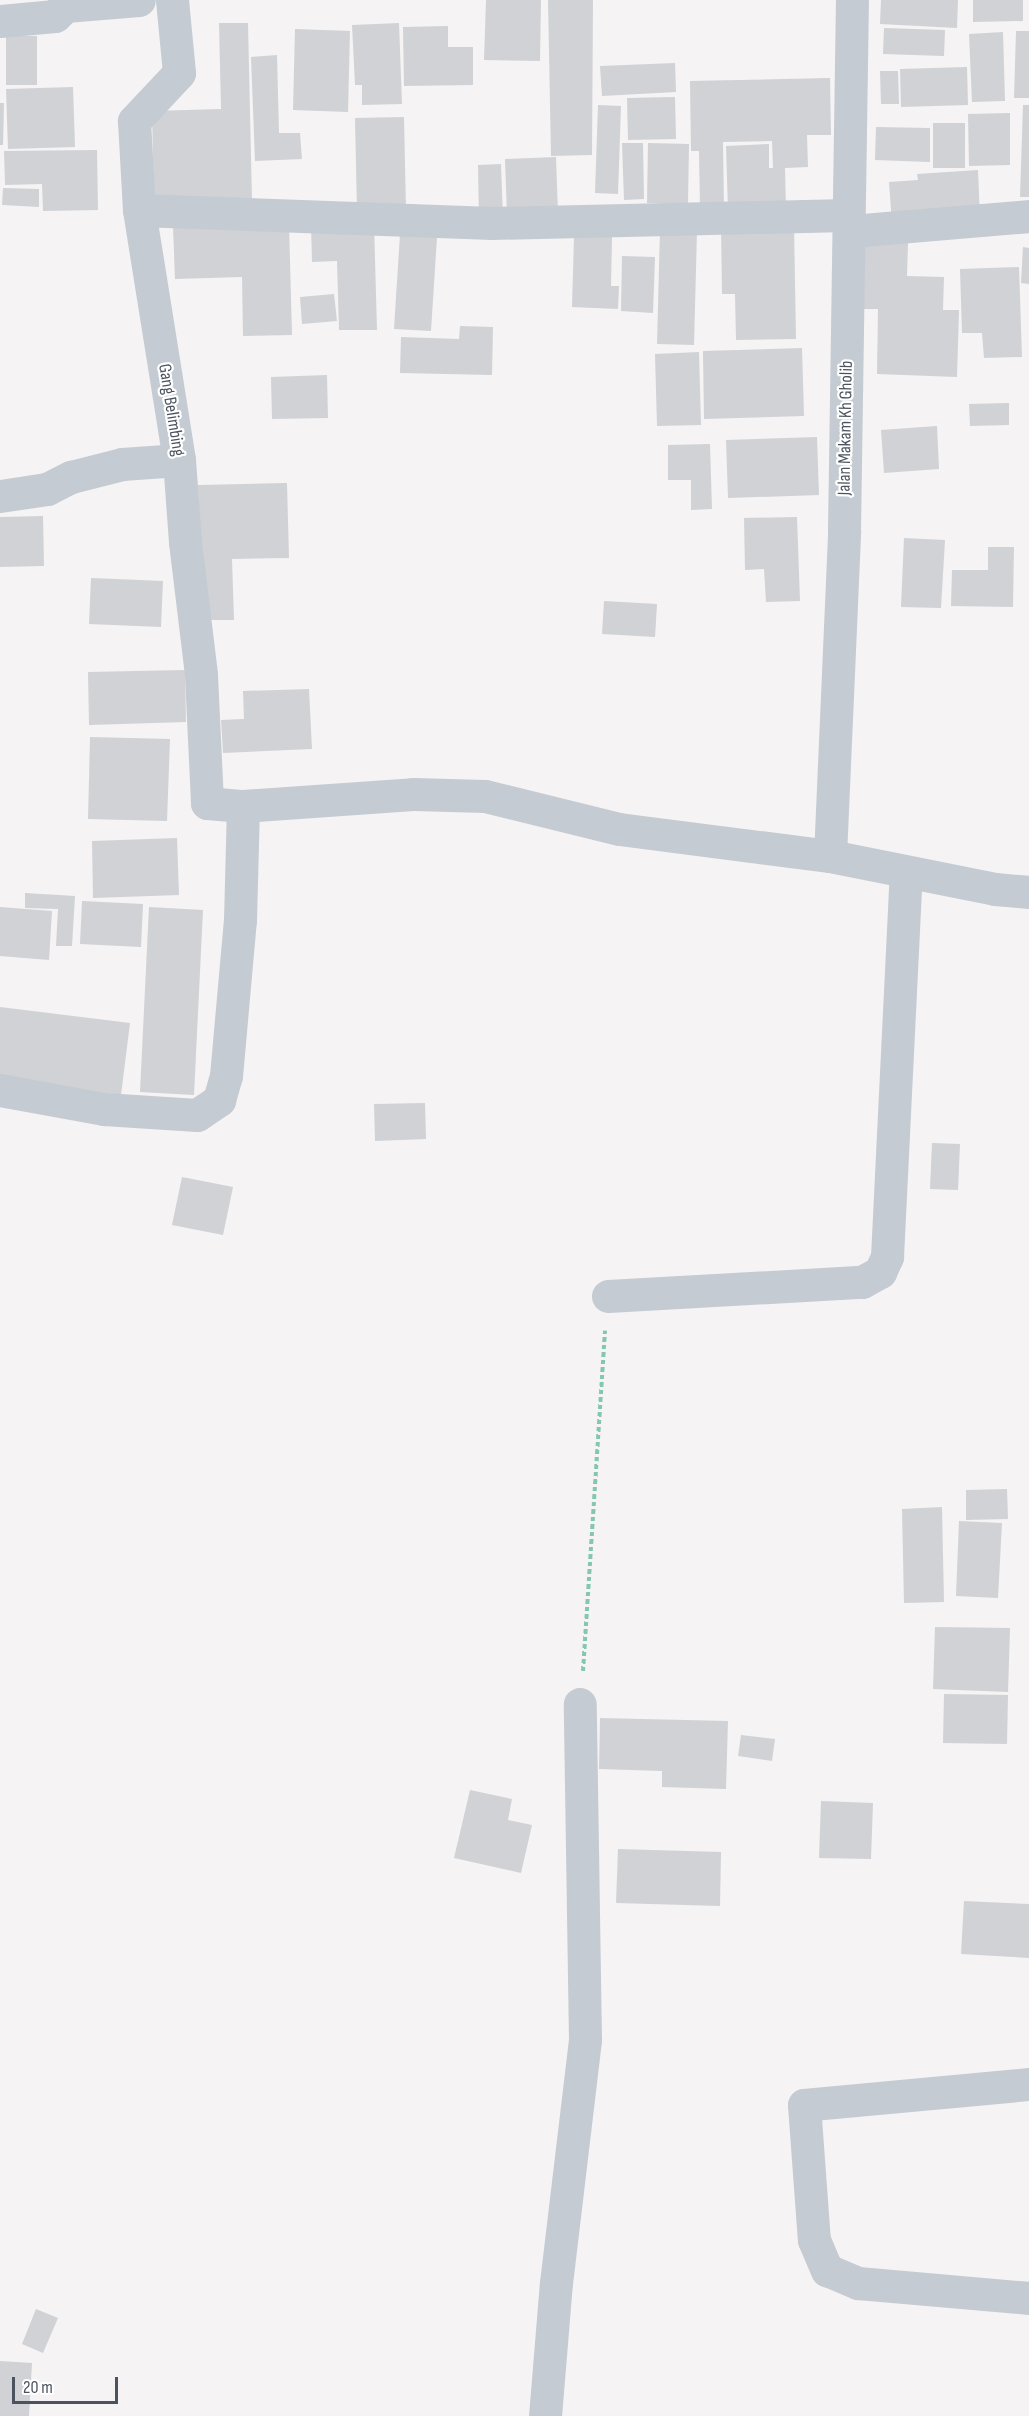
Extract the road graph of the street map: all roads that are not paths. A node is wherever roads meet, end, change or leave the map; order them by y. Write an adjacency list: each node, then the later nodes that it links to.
1 (139, 0): 4 (street)
2 (172, 0): 5 (street, Gang Belimbing)
3 (852, 0): 7 (street, Jalan Makam Kh Gholib)
4 (0, 21)
5 (139, 210): 7 (street); 8 (street, Gang Belimbing)
6 (1029, 216): 7 (street)
7 (850, 223): 11 (street, Jalan Makam Kh Gholib)
8 (179, 460): 9 (street); 10 (street, Gang Belimbing)
9 (0, 496)
10 (243, 806): 11 (street); 14 (street)
11 (830, 856): 12 (street)
12 (906, 872): 13 (street); 15 (street)
13 (1029, 892)
14 (0, 1090)
15 (608, 1296)
16 (580, 1704): 19 (street)
17 (1029, 2084): 18 (street)
18 (1029, 2298)
19 (545, 2416)

